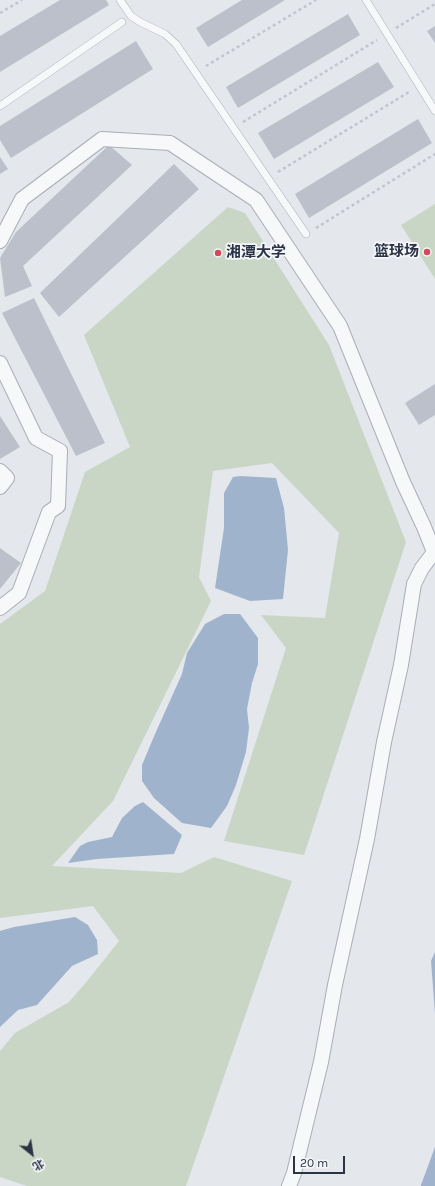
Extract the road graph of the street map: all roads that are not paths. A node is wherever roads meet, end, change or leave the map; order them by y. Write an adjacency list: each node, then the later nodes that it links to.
1 (120, 0): 6 (lane)
2 (366, 0): 5 (lane)
3 (122, 22): 4 (lane)
4 (0, 106)
5 (435, 111)
6 (306, 234)
7 (0, 241): 13 (street)
8 (0, 363): 10 (street)
9 (0, 374): 10 (street)
10 (14, 391): 15 (street)
11 (0, 471): 12 (street)
12 (0, 488)
13 (430, 527): 14 (street)
14 (435, 551): 16 (street)
15 (0, 608)
16 (289, 1186)

